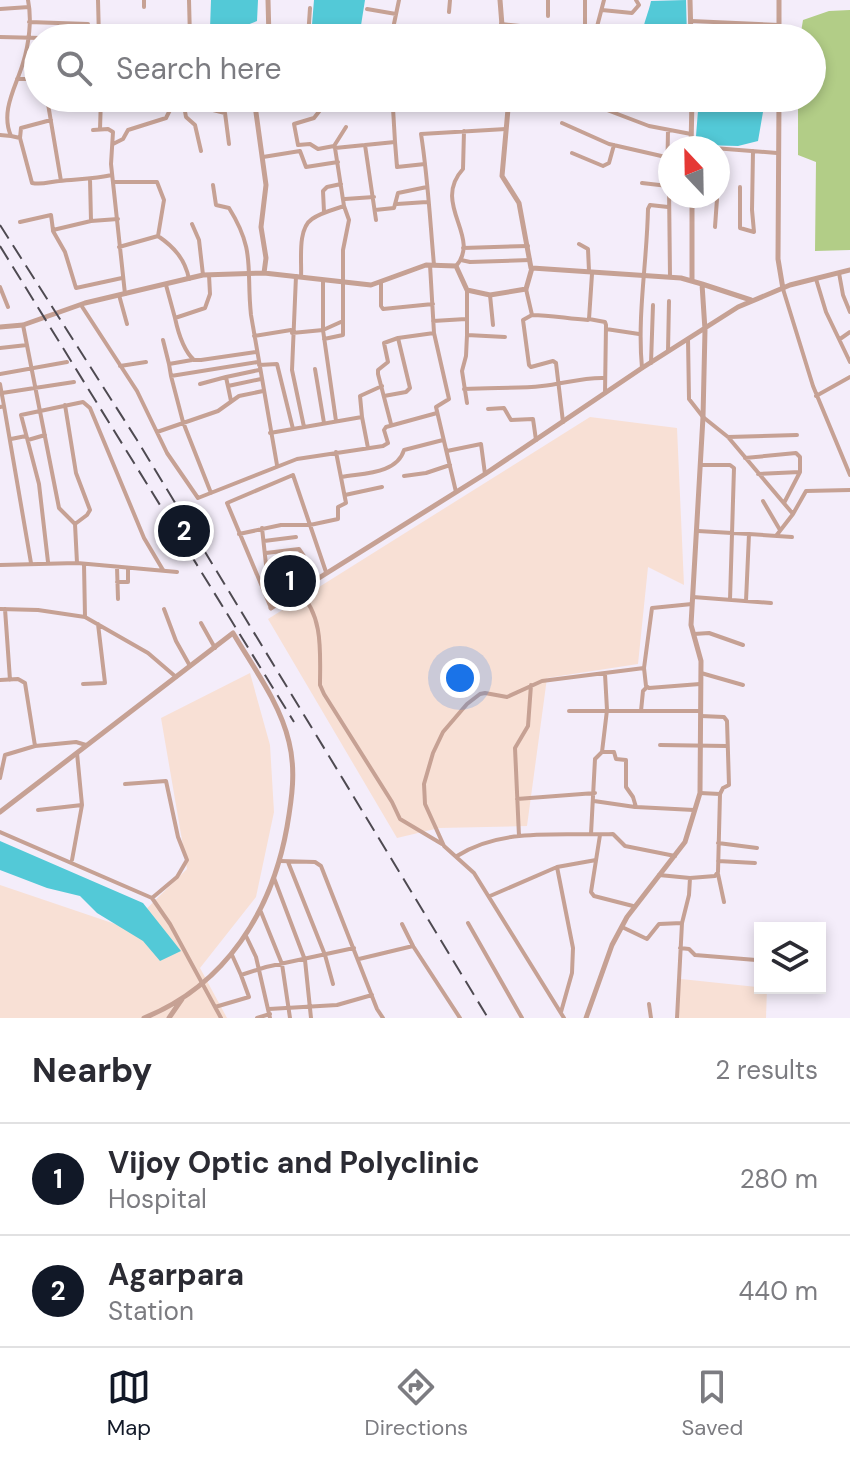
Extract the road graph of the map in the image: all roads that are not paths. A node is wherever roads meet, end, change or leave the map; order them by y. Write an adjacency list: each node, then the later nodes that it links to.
1 (28, 0): 15 (street)
2 (98, 0): 27 (street)
3 (144, 0): 16 (street)
4 (189, 0): 28 (street)
5 (268, 0): 29 (street)
6 (399, 0): 22 (street)
7 (450, 0): 21 (street)
8 (500, 0): 32 (street)
9 (548, 0): 23 (street)
10 (585, 0): 33 (street)
11 (604, 0): 20 (street)
12 (636, 0): 20 (street)
13 (690, 0): 24 (street)
14 (779, 0): 36 (street)
15 (29, 7): 18 (street); 25 (street)
16 (144, 7)
17 (310, 8): 30 (street)
18 (0, 9)
19 (367, 9): 22 (street)
20 (602, 10): 34 (street)
21 (449, 12)
22 (396, 14): 31 (street)
23 (548, 16)
24 (691, 21): 35 (street)
25 (29, 22): 26 (street)
26 (88, 24)
27 (99, 24)
28 (190, 24)
29 (269, 24)
30 (309, 24)
31 (394, 24)
32 (501, 24)
33 (585, 24)
34 (598, 24)
35 (757, 24)
36 (779, 24)
37 (0, 37): 38 (street)
38 (24, 37)
39 (24, 62): 40 (street)
40 (17, 79): 41 (street); 42 (street)
41 (24, 79)
42 (8, 98): 43 (street); 66 (street)
43 (0, 99)
44 (50, 112): 56 (street)
45 (101, 112): 59 (street)
46 (168, 112): 70 (street)
47 (185, 112): 76 (street)
48 (221, 112): 71 (street)
49 (256, 112): 81 (street)
50 (319, 112): 74 (street)
51 (393, 112): 69 (street)
52 (508, 112): 60 (street)
53 (614, 112): 62 (street)
54 (692, 112): 64 (street)
55 (778, 112): 79 (street)
56 (51, 120): 68 (street); 86 (street)
57 (562, 123): 73 (street)
58 (346, 127): 74 (street)
59 (100, 129): 61 (street); 70 (street)
60 (506, 129): 63 (street); 116 (street)
61 (93, 130)
62 (668, 130): 64 (street); 67 (street)
63 (464, 131): 83 (street); 118 (street)
64 (691, 134)
65 (0, 135): 66 (street)
66 (11, 136): 68 (street)
67 (668, 136)
68 (20, 138): 86 (street)
69 (395, 142): 72 (street); 83 (street)
70 (113, 144): 84 (street)
71 (229, 144)
72 (365, 145): 82 (street); 94 (street)
73 (614, 145): 78 (street); 80 (street)
74 (298, 148): 81 (street); 82 (street)
75 (730, 149): 77 (street)
76 (201, 151)
77 (753, 151): 79 (street); 96 (street)
78 (572, 153)
79 (777, 153): 144 (street)
80 (658, 155)
81 (263, 157): 126 (street)
82 (338, 162): 89 (street)
83 (426, 164): 92 (street)
84 (112, 175): 85 (street); 87 (street)
85 (90, 179): 86 (street); 109 (street)
86 (61, 181)
87 (113, 182): 107 (street); 114 (street)
88 (642, 183): 91 (street)
89 (342, 184): 97 (street); 106 (street)
90 (213, 185): 125 (street)
91 (658, 185)
92 (427, 187): 98 (street); 99 (street)
93 (740, 187): 95 (street)
94 (374, 197): 97 (street); 105 (street)
95 (740, 198): 96 (street); 96 (street)
96 (752, 198)
97 (345, 199): 100 (street)
98 (427, 202): 99 (street); 121 (street)
99 (397, 204): 105 (street)
100 (344, 206): 106 (street); 139 (street)
101 (658, 206): 130 (street)
102 (668, 208): 132 (street)
103 (692, 208): 137 (street)
104 (716, 208): 112 (street)
105 (375, 210): 108 (street)
106 (324, 212): 131 (street)
107 (118, 219): 109 (street); 117 (street)
108 (376, 220)
109 (91, 221): 113 (street)
110 (20, 222): 113 (street)
111 (192, 224): 129 (street)
112 (715, 227)
113 (53, 230): 133 (street)
114 (158, 236): 117 (street); 134 (street)
115 (579, 244): 128 (street)
116 (528, 246): 118 (street); 120 (street)
117 (119, 247): 133 (street)
118 (463, 248): 119 (street)
119 (461, 260): 120 (street); 122 (street)
120 (530, 260): 123 (street)
121 (432, 265): 122 (street); 138 (street); 150 (street)
122 (456, 266): 145 (street)
123 (531, 268): 128 (street); 143 (street)
124 (850, 270): 127 (street)
125 (250, 273): 126 (street); 129 (street); 173 (street)
126 (264, 273): 131 (street)
127 (839, 273): 135 (street); 154 (street)
128 (591, 274): 130 (street); 158 (street)
129 (206, 275): 134 (street); 156 (street)
130 (646, 276): 132 (street); 171 (street)
131 (298, 277): 136 (street); 168 (street)
132 (670, 277): 137 (street)
133 (122, 278): 146 (street)
134 (189, 279): 141 (street)
135 (816, 279): 144 (street); 178 (street)
136 (323, 280): 139 (street); 166 (street)
137 (692, 280): 140 (street)
138 (381, 282): 139 (street); 150 (street)
139 (344, 283): 159 (street)
140 (702, 284): 148 (street); 167 (street)
141 (166, 285): 146 (street); 156 (street)
142 (0, 287): 153 (street)
143 (526, 289): 147 (street); 155 (street)
144 (783, 289): 148 (street); 216 (street)
145 (467, 290): 147 (street); 157 (street)
146 (122, 294): 151 (street); 161 (street)
147 (490, 295): 163 (street)
148 (752, 300): 167 (street)
149 (669, 301): 182 (street)
150 (433, 304): 160 (street)
151 (81, 305): 162 (street); 190 (street)
152 (653, 305): 188 (street)
153 (8, 307)
154 (850, 312)
155 (532, 315): 158 (street); 206 (street)
156 (175, 318): 184 (street)
157 (466, 319): 160 (street); 172 (street)
158 (589, 320): 165 (street)
159 (343, 321): 166 (street); 176 (street)
160 (433, 321): 170 (street)
161 (127, 324)
162 (23, 325): 164 (street); 180 (street)
163 (493, 325)
164 (0, 327)
165 (606, 329): 171 (street); 200 (street)
166 (323, 330): 168 (street); 176 (street)
167 (705, 330): 177 (street); 225 (street)
168 (292, 331): 173 (street); 231 (street)
169 (850, 332): 178 (street)
170 (434, 333): 175 (street); 223 (street)
171 (639, 334): 193 (street)
172 (467, 335): 174 (street); 210 (street)
173 (254, 336): 183 (street)
174 (505, 337)
175 (398, 338): 208 (street); 215 (street)
176 (324, 339): 226 (street)
177 (688, 339): 182 (street); 225 (street)
178 (840, 339): 187 (street)
179 (163, 340): 189 (street)
180 (27, 345): 181 (street); 192 (street)
181 (0, 348)
182 (668, 351): 188 (street)
183 (256, 352): 184 (street); 191 (street)
184 (192, 360): 189 (street)
185 (67, 362): 192 (street)
186 (146, 362): 190 (street)
187 (850, 362)
188 (651, 363): 193 (street)
189 (169, 364): 197 (street)
190 (120, 366): 233 (street)
191 (259, 366): 195 (street); 197 (street); 201 (street); 232 (street)
192 (32, 368): 196 (street); 209 (street)
193 (642, 368): 214 (street)
194 (315, 369): 229 (street)
195 (247, 373): 198 (street); 202 (street)
196 (0, 374)
197 (171, 376): 227 (street)
198 (226, 377): 205 (street); 207 (street)
199 (850, 377): 216 (street)
200 (605, 378): 206 (street); 214 (street)
201 (261, 379): 202 (street); 211 (street)
202 (250, 381): 207 (street); 213 (street)
203 (74, 382): 209 (street)
204 (0, 384): 212 (street)
205 (200, 384)
206 (559, 385): 210 (street); 228 (street)
207 (228, 386): 217 (street)
208 (382, 386): 215 (street); 224 (street)
209 (36, 389): 212 (street); 222 (street)
210 (464, 389): 218 (street)
211 (263, 391): 213 (street); 234 (street)
212 (2, 393): 220 (street)
213 (253, 393): 217 (street)
214 (605, 395): 228 (street)
215 (384, 396): 230 (street)
216 (816, 396): 253 (street)
217 (231, 401): 227 (street)
218 (467, 403)
219 (65, 404): 222 (street); 266 (street); 286 (street)
220 (2, 406): 238 (street)
221 (488, 409): 242 (street)
222 (40, 410): 235 (street); 240 (street)
223 (437, 413): 230 (street); 241 (street)
224 (362, 417): 226 (street); 243 (street)
225 (703, 417): 239 (street); 249 (street)
226 (336, 421): 229 (street)
227 (183, 422): 233 (street); 261 (street)
228 (563, 422): 242 (street)
229 (324, 423): 231 (street)
230 (391, 424): 243 (street)
231 (304, 427): 232 (street)
232 (293, 429): 234 (street)
233 (157, 432): 261 (street)
234 (270, 434): 247 (street)
235 (45, 435): 240 (street); 266 (street)
236 (797, 435): 239 (street)
237 (0, 437): 238 (street)
238 (10, 437): 240 (street); 280 (street)
239 (728, 437): 246 (street)
240 (27, 438): 279 (street)
241 (444, 439): 245 (street); 255 (street)
242 (536, 440): 251 (street)
243 (368, 448): 244 (street)
244 (336, 451): 247 (street); 255 (street)
245 (447, 451): 248 (street); 251 (street)
246 (745, 458): 250 (street); 252 (street)
247 (277, 465): 261 (street)
248 (450, 465): 254 (street); 260 (street)
249 (700, 465): 270 (street); 271 (street)
250 (800, 472): 252 (street); 256 (street)
251 (485, 474): 260 (street)
252 (758, 474): 264 (street)
253 (850, 475)
254 (404, 476)
255 (342, 477): 262 (street)
256 (794, 485): 259 (street); 264 (street)
257 (382, 487): 262 (street)
258 (850, 490): 259 (street)
259 (806, 491): 265 (street)
260 (456, 492): 288 (street)
261 (211, 493)
262 (345, 495): 267 (street)
263 (763, 501): 269 (street)
264 (784, 504): 265 (street)
265 (793, 514): 269 (street)
266 (75, 524): 281 (street)
267 (310, 525): 268 (street); 272 (street); 288 (street)
268 (262, 528): 272 (street); 277 (street)
269 (780, 530): 274 (street)
270 (698, 531): 271 (street); 294 (street)
271 (732, 533): 273 (street); 293 (street)
272 (239, 534): 297 (street)
273 (749, 534): 274 (street); 295 (street)
274 (776, 536): 276 (street)
275 (296, 537): 277 (street)
276 (792, 537)
277 (264, 541): 278 (street)
278 (266, 553): 289 (street); 297 (street)
279 (48, 562): 280 (street); 281 (street)
280 (31, 563): 283 (street)
281 (77, 563): 282 (street)
282 (84, 564): 284 (street); 300 (street)
283 (0, 565)
284 (117, 567): 285 (street); 290 (street)
285 (128, 568): 286 (street); 290 (street)
286 (163, 570): 287 (street)
287 (177, 572)
288 (326, 572): 289 (street)
289 (319, 578): 291 (street)
290 (117, 582): 292 (street)
291 (298, 591): 297 (street); 346 (street)
292 (118, 599)
293 (730, 600): 294 (street); 295 (street)
294 (693, 601): 303 (street); 307 (street)
295 (746, 601): 296 (street)
296 (771, 603)
297 (270, 606)
298 (3, 609): 300 (street); 312 (street)
299 (164, 609): 306 (street)
300 (85, 617): 302 (street)
301 (201, 623): 305 (street)
302 (98, 624): 310 (street); 313 (street)
303 (692, 635): 304 (street); 308 (street)
304 (743, 645)
305 (215, 648): 306 (street); 352 (street)
306 (190, 666): 310 (street)
307 (644, 668): 309 (street); 317 (street)
308 (701, 673): 314 (street); 316 (street)
309 (605, 674): 315 (street); 318 (street)
310 (176, 677): 324 (street)
311 (0, 680): 312 (street)
312 (10, 680): 323 (street)
313 (83, 684)
314 (700, 684): 317 (street); 321 (street)
315 (531, 685): 334 (street); 346 (street)
316 (743, 685)
317 (647, 687): 320 (street)
318 (607, 710): 319 (street); 320 (street); 327 (street)
319 (569, 711)
320 (641, 711): 321 (street)
321 (701, 714): 325 (street); 326 (street)
322 (660, 745): 325 (street)
323 (35, 746): 324 (street); 329 (street)
324 (87, 746): 328 (street)
325 (701, 746): 326 (street); 332 (street)
326 (727, 746): 333 (street)
327 (602, 752): 331 (street); 337 (street)
328 (77, 753): 336 (street); 340 (street)
329 (0, 778)
330 (125, 784): 361 (street)
331 (595, 793): 334 (street); 335 (street)
332 (700, 793): 333 (street); 339 (street)
333 (720, 794): 345 (street)
334 (517, 799): 344 (street)
335 (594, 801): 337 (street); 342 (street)
336 (82, 805): 338 (street); 350 (street)
337 (637, 808): 339 (street)
338 (38, 810)
339 (696, 810): 349 (street)
340 (0, 812)
341 (0, 832): 361 (street)
342 (591, 834): 343 (street); 344 (street)
343 (600, 835): 349 (street); 351 (street)
344 (519, 836): 348 (street)
345 (718, 843): 347 (street); 353 (street)
346 (444, 846): 348 (street)
347 (757, 848)
348 (457, 856): 360 (street)
349 (675, 856): 357 (street)
350 (72, 860)
351 (596, 860): 355 (street); 363 (street)
352 (284, 861): 358 (street); 371 (street); 374 (street)
353 (718, 861): 354 (street); 356 (street)
354 (755, 863)
355 (557, 867): 360 (street); 389 (street)
356 (718, 874): 359 (street); 362 (street)
357 (659, 875): 359 (street); 363 (street)
358 (274, 878): 364 (street); 376 (street)
359 (690, 878): 366 (street)
360 (490, 896): 389 (street)
361 (152, 898): 381 (street)
362 (724, 902)
363 (633, 906): 368 (street)
364 (261, 912): 369 (street); 378 (street)
365 (468, 923): 399 (street)
366 (682, 923): 368 (street); 372 (street)
367 (402, 924): 370 (street)
368 (622, 927): 401 (street)
369 (246, 936): 373 (street); 379 (street)
370 (413, 946): 375 (street); 398 (street)
371 (354, 948): 374 (street); 375 (street)
372 (680, 948): 377 (street); 403 (street)
373 (232, 955): 380 (street); 381 (street)
374 (325, 955): 376 (street); 382 (street)
375 (359, 959): 383 (street)
376 (305, 960): 378 (street); 387 (street)
377 (754, 960)
378 (282, 964): 379 (street); 388 (street)
379 (259, 969): 380 (street); 390 (street)
380 (241, 975): 386 (street)
381 (203, 983): 384 (street); 386 (street)
382 (333, 984)
383 (372, 995): 387 (street); 397 (street)
384 (184, 996): 391 (street); 392 (street)
385 (649, 1004): 402 (street)
386 (215, 1007): 393 (street)
387 (311, 1007): 388 (street); 396 (street)
388 (289, 1008): 390 (street); 395 (street)
389 (561, 1012): 400 (street)
390 (270, 1014): 394 (street)
391 (144, 1018)
392 (169, 1018)
393 (221, 1018)
394 (257, 1018)
395 (290, 1018)
396 (311, 1018)
397 (383, 1018)
398 (460, 1018)
399 (522, 1018)
400 (564, 1018)
401 (586, 1018)
402 (651, 1018)
403 (677, 1018)

